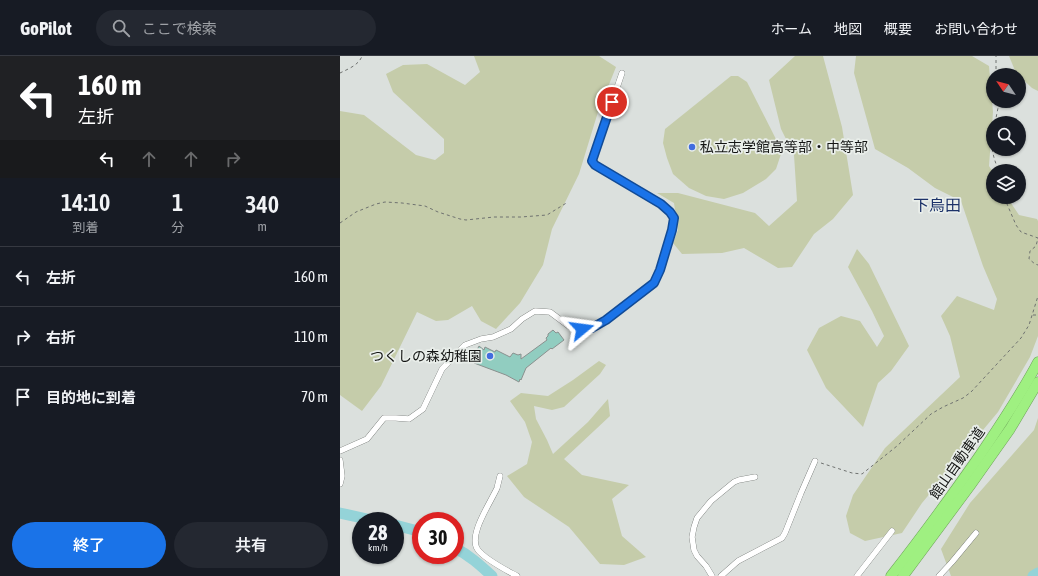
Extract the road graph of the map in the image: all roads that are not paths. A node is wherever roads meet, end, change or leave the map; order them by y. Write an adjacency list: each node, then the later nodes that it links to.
1 (622, 73): 4 (street)
2 (1038, 362): 16 (highway, 館山自動車道)
3 (1038, 382): 17 (highway, 館山自動車道)
4 (340, 451)
5 (340, 460): 9 (street)
6 (815, 461): 14 (street)
7 (500, 476): 12 (street)
8 (755, 477): 13 (street)
9 (340, 484)
10 (892, 531): 15 (street)
11 (976, 533): 18 (street)
12 (515, 576)
13 (712, 576)
14 (721, 576)
15 (857, 576)
16 (891, 576)
17 (903, 576)
18 (939, 576)

